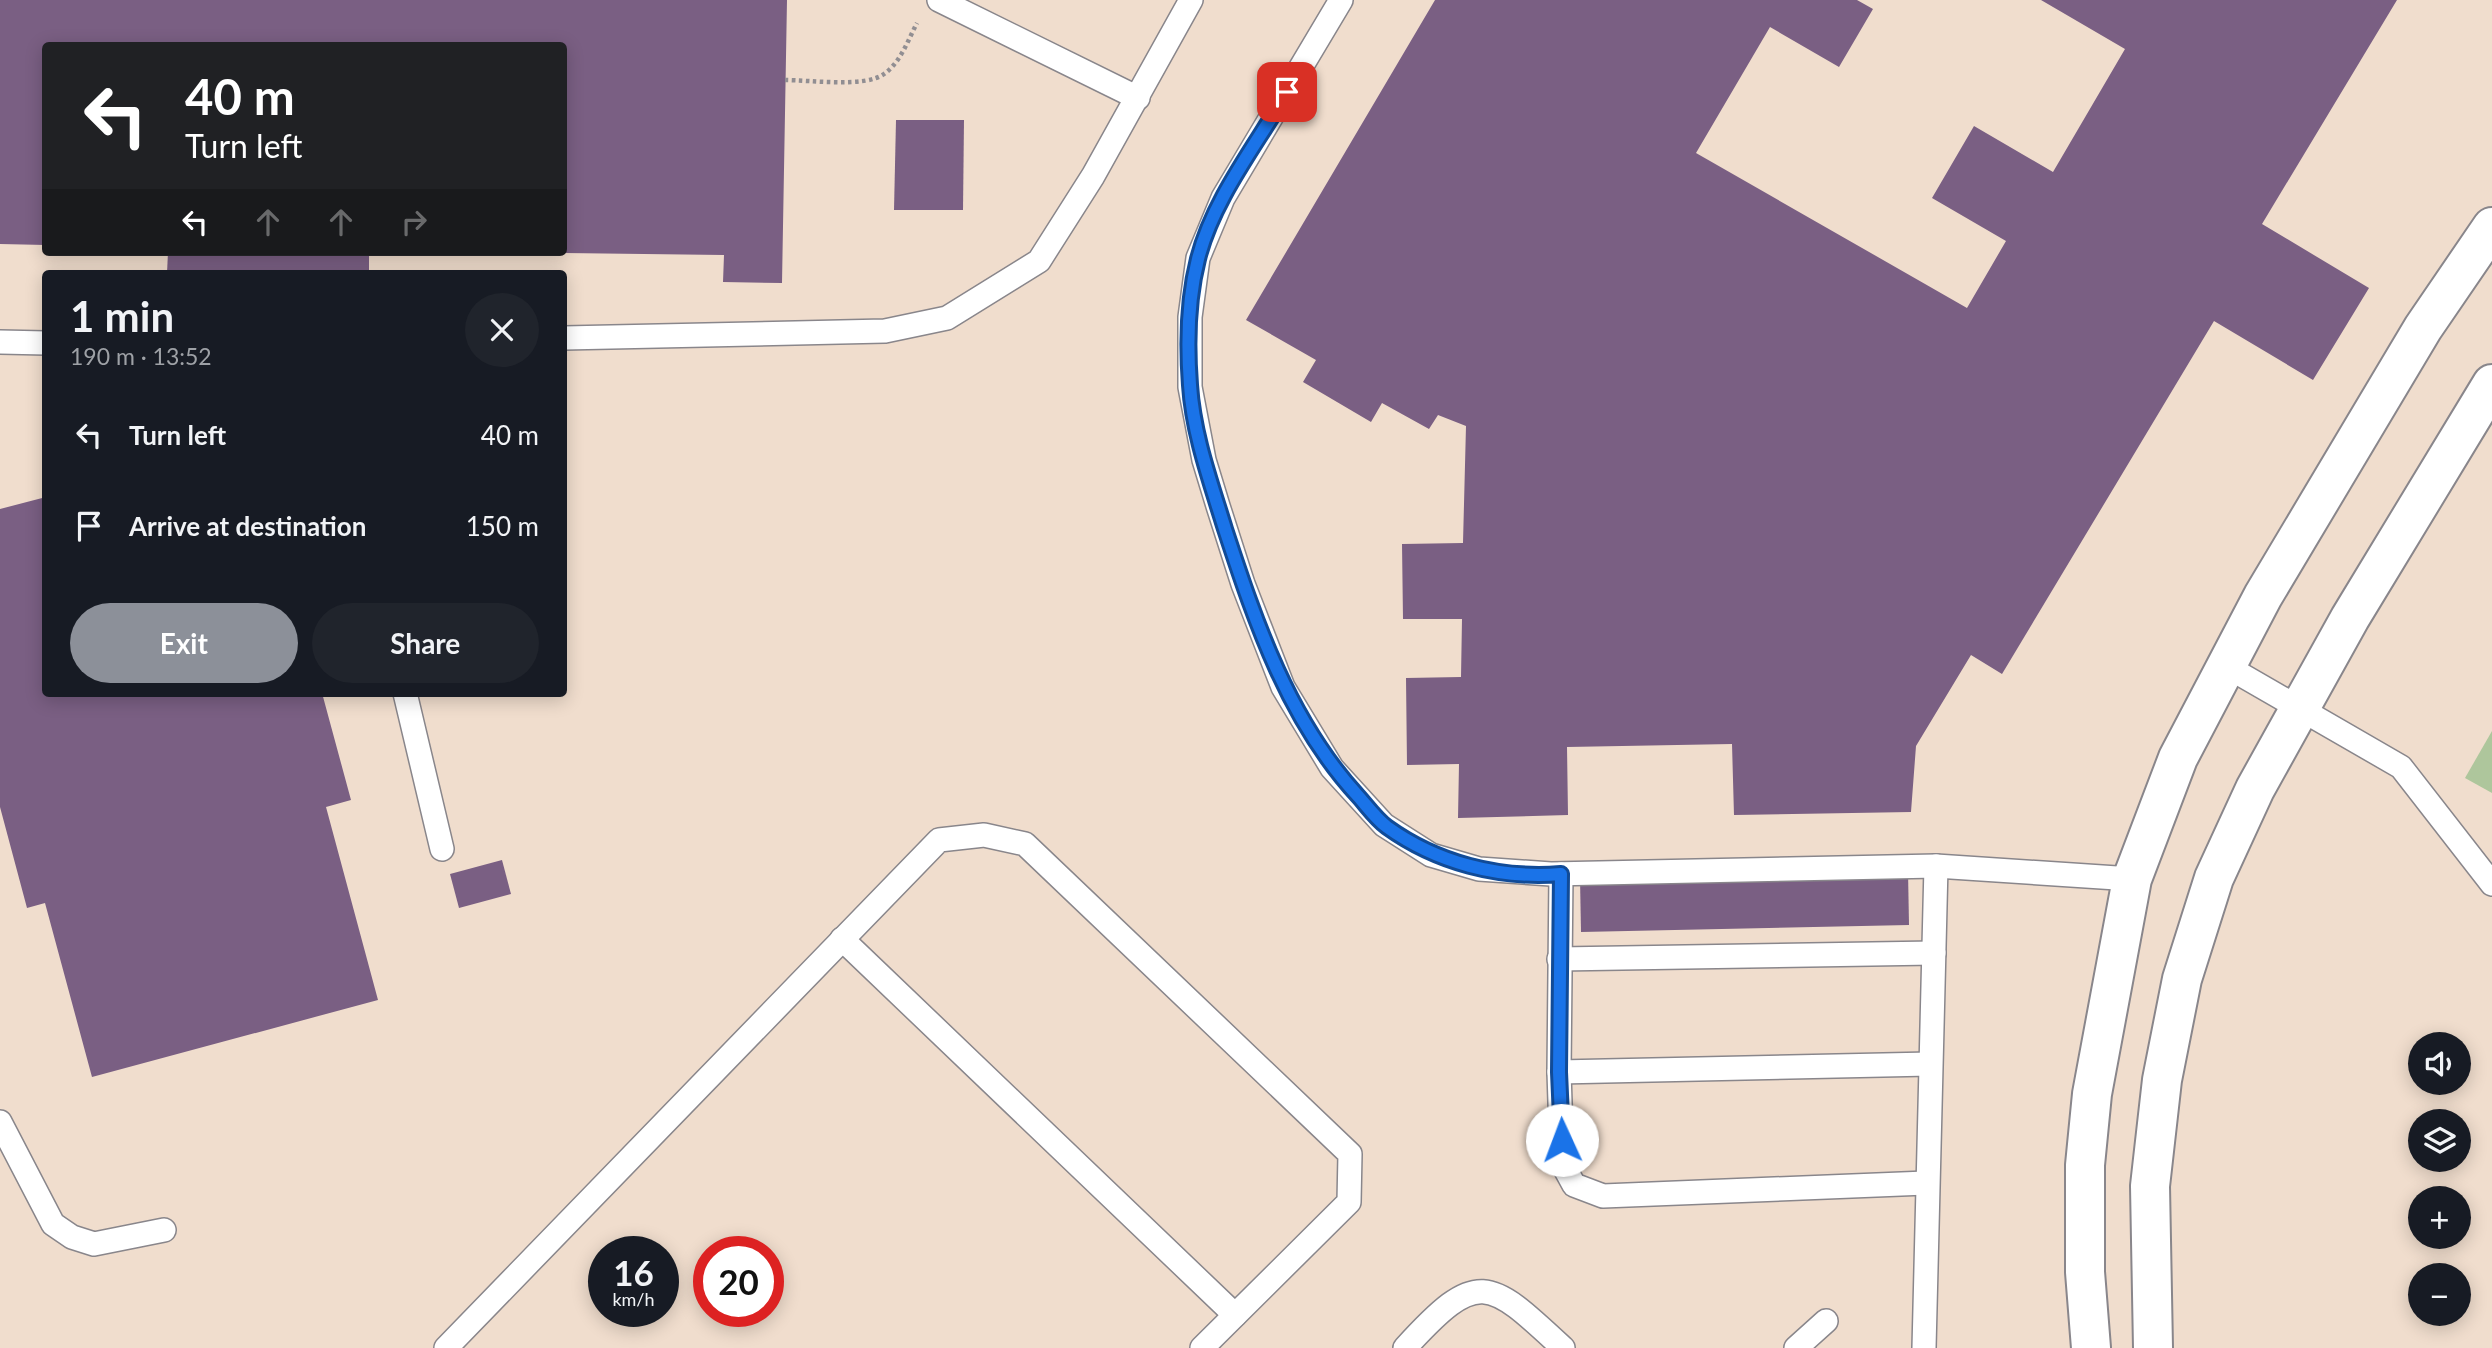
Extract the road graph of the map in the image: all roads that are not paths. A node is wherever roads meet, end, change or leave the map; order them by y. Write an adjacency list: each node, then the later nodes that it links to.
1 (1191, 0): 4 (lane)
2 (1341, 0): 15 (lane)
3 (931, 6): 4 (lane)
4 (1138, 98): 6 (lane)
5 (2492, 227): 10 (street)
6 (567, 338)
7 (0, 342): 8 (lane)
8 (42, 343)
9 (2492, 384): 12 (street)
10 (2226, 666): 12 (lane); 16 (street)
11 (406, 697): 13 (lane)
12 (2300, 708): 17 (lane); 35 (street)
13 (442, 849)
14 (1936, 866): 15 (lane); 16 (lane); 19 (lane)
15 (1561, 874): 20 (lane)
16 (2132, 879): 34 (street)
17 (2492, 884)
18 (842, 939): 26 (lane); 26 (lane); 28 (lane)
19 (1934, 953): 20 (lane); 21 (lane)
20 (1559, 959): 22 (lane)
21 (1930, 1064): 22 (lane); 24 (lane)
22 (1559, 1072): 24 (lane)
23 (0, 1122): 25 (lane)
24 (1926, 1183): 33 (lane)
25 (164, 1230)
26 (1235, 1315): 29 (lane)
27 (1826, 1321): 32 (lane)
28 (446, 1348)
29 (1202, 1348)
30 (1405, 1348): 31 (lane)
31 (1563, 1348)
32 (1796, 1348)
33 (1924, 1348)
34 (2091, 1348)
35 (2153, 1348)

